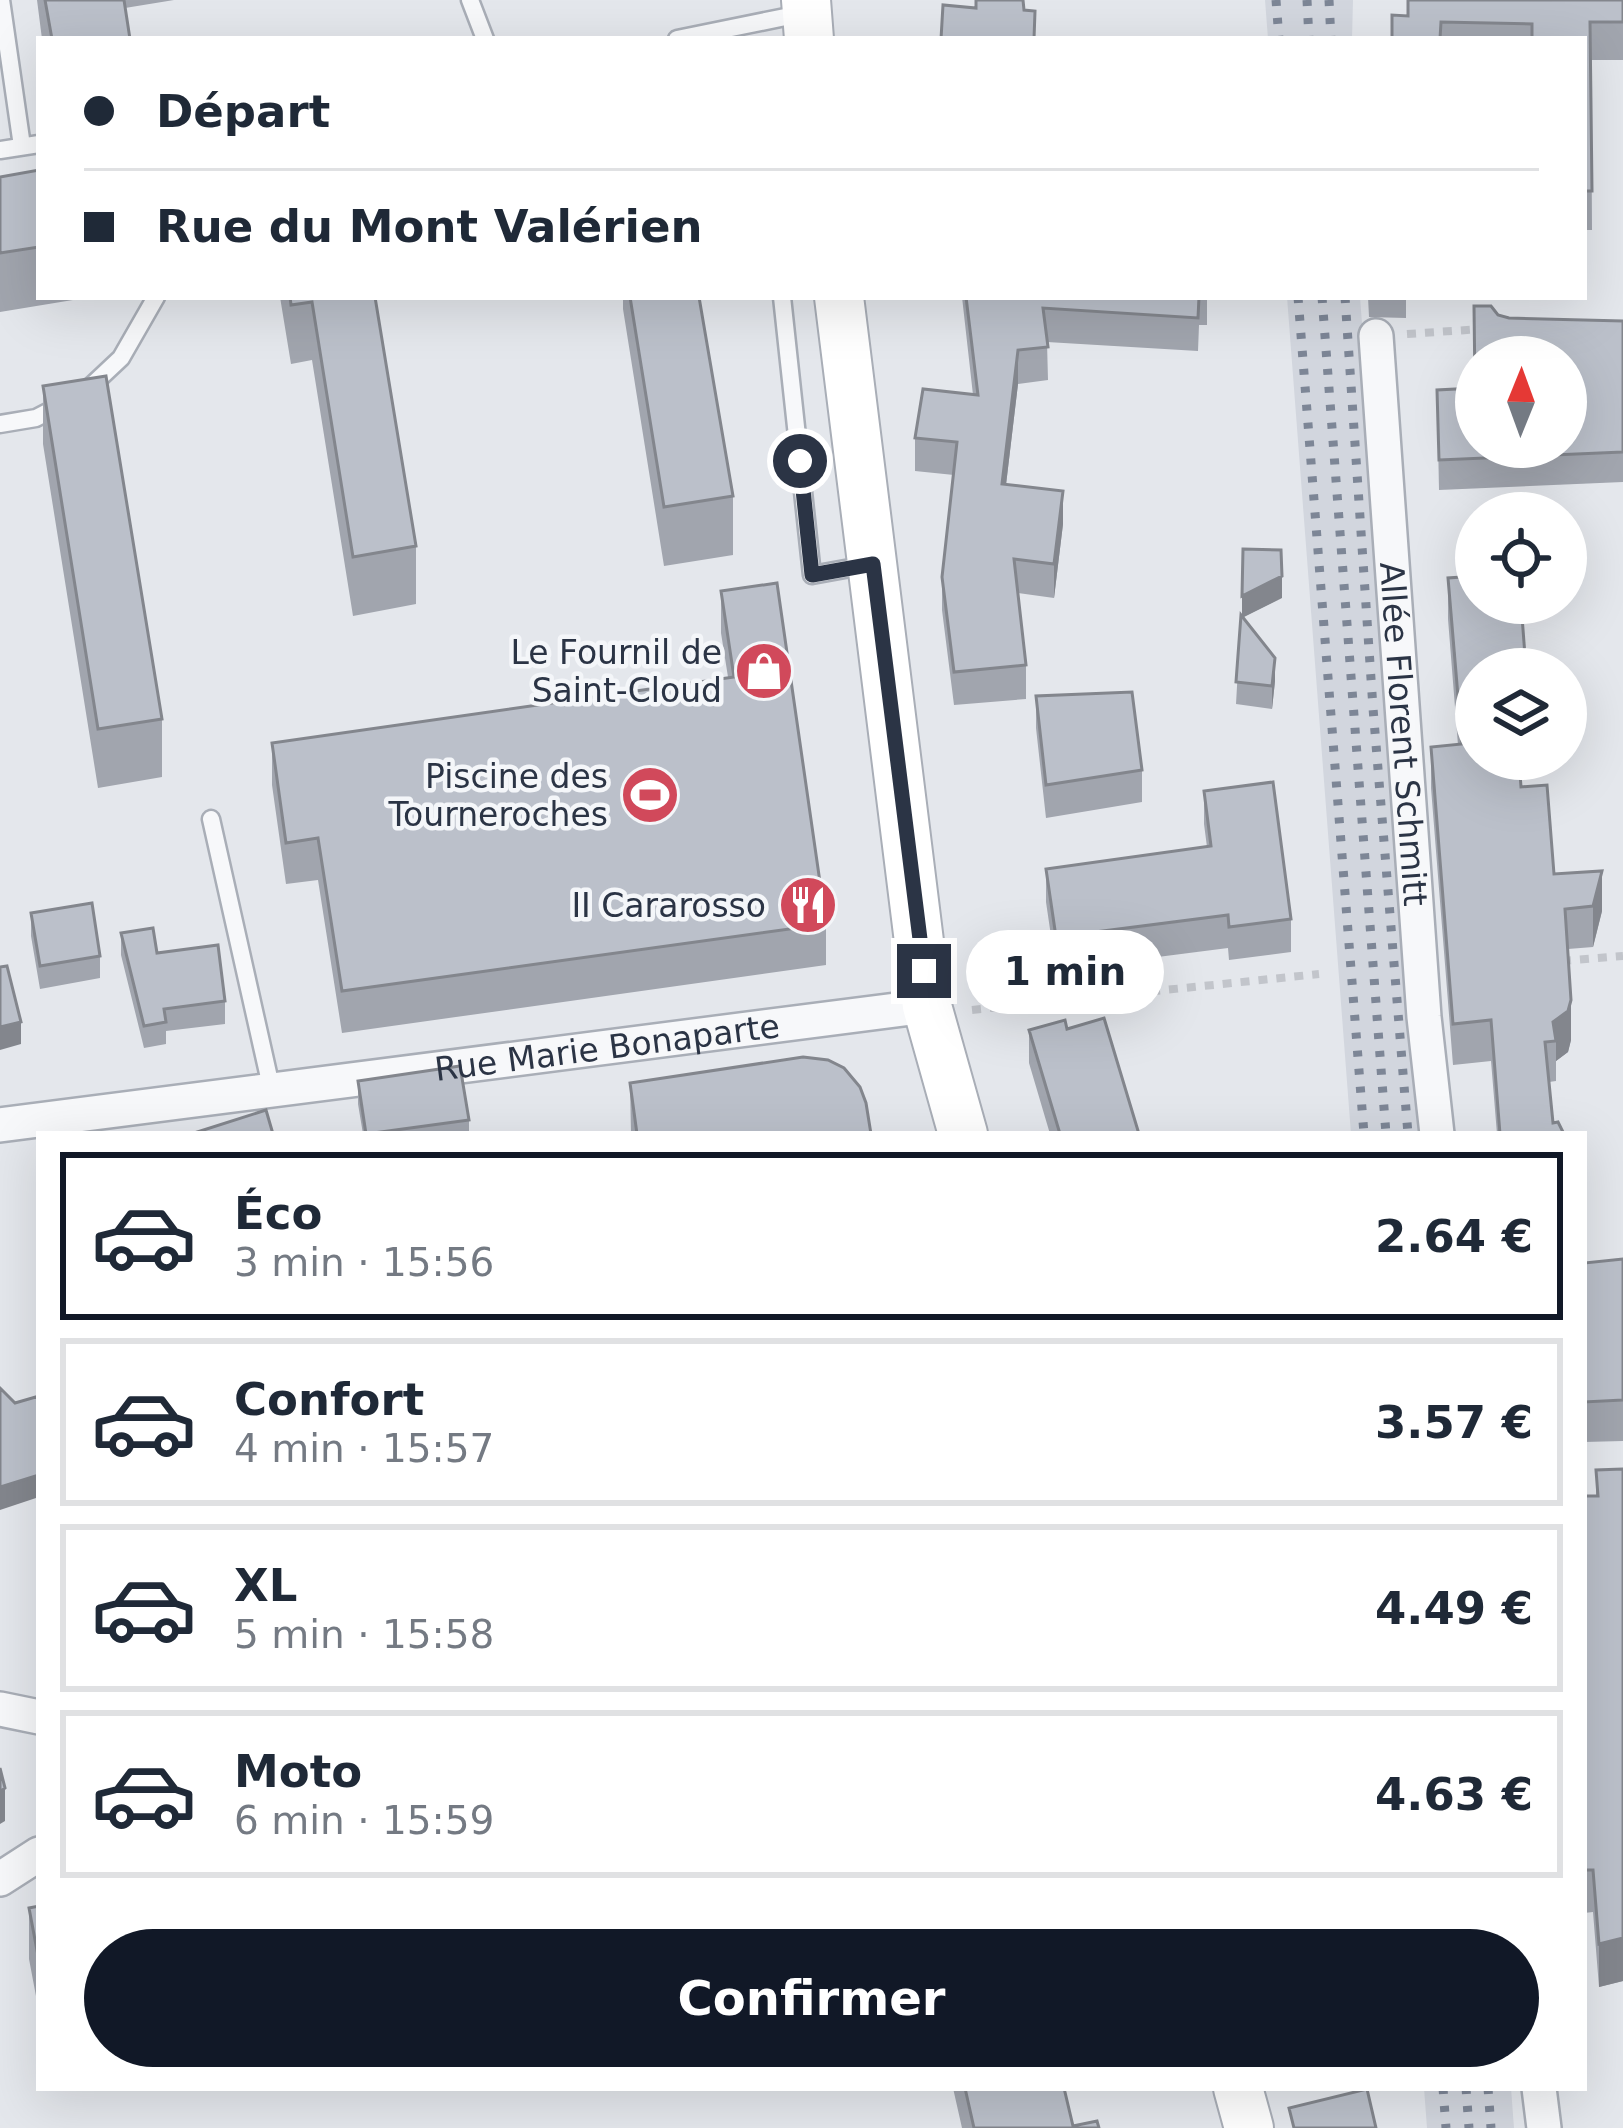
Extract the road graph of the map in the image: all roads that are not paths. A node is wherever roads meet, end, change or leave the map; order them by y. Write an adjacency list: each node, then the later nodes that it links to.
1 (1, 0): 7 (lane)
2 (470, 0): 5 (lane)
3 (807, 17): 4 (lane)
4 (752, 30): 6 (lane)
5 (484, 36)
6 (702, 36)
7 (31, 145): 8 (lane)
8 (0, 150)
9 (154, 300): 13 (lane)
10 (782, 300): 14 (lane)
11 (839, 300): 14 (main road)
12 (1376, 336): 20 (street, Allée Florent Schmitt)
13 (0, 424)
14 (873, 564): 16 (main road)
15 (211, 819): 17 (lane)
16 (949, 1008): 17 (street, Rue Marie Bonaparte); 19 (main road)
17 (272, 1091): 18 (street, Rue Marie Bonaparte)
18 (0, 1125)
19 (962, 1131)
20 (1437, 1131)
21 (0, 1708): 22 (street)
22 (36, 1716)
23 (36, 1856): 24 (street)
24 (0, 1879)
25 (1239, 2091): 27 (main road)
26 (1539, 2091): 28 (street)
27 (1249, 2128)
28 (1544, 2128)

